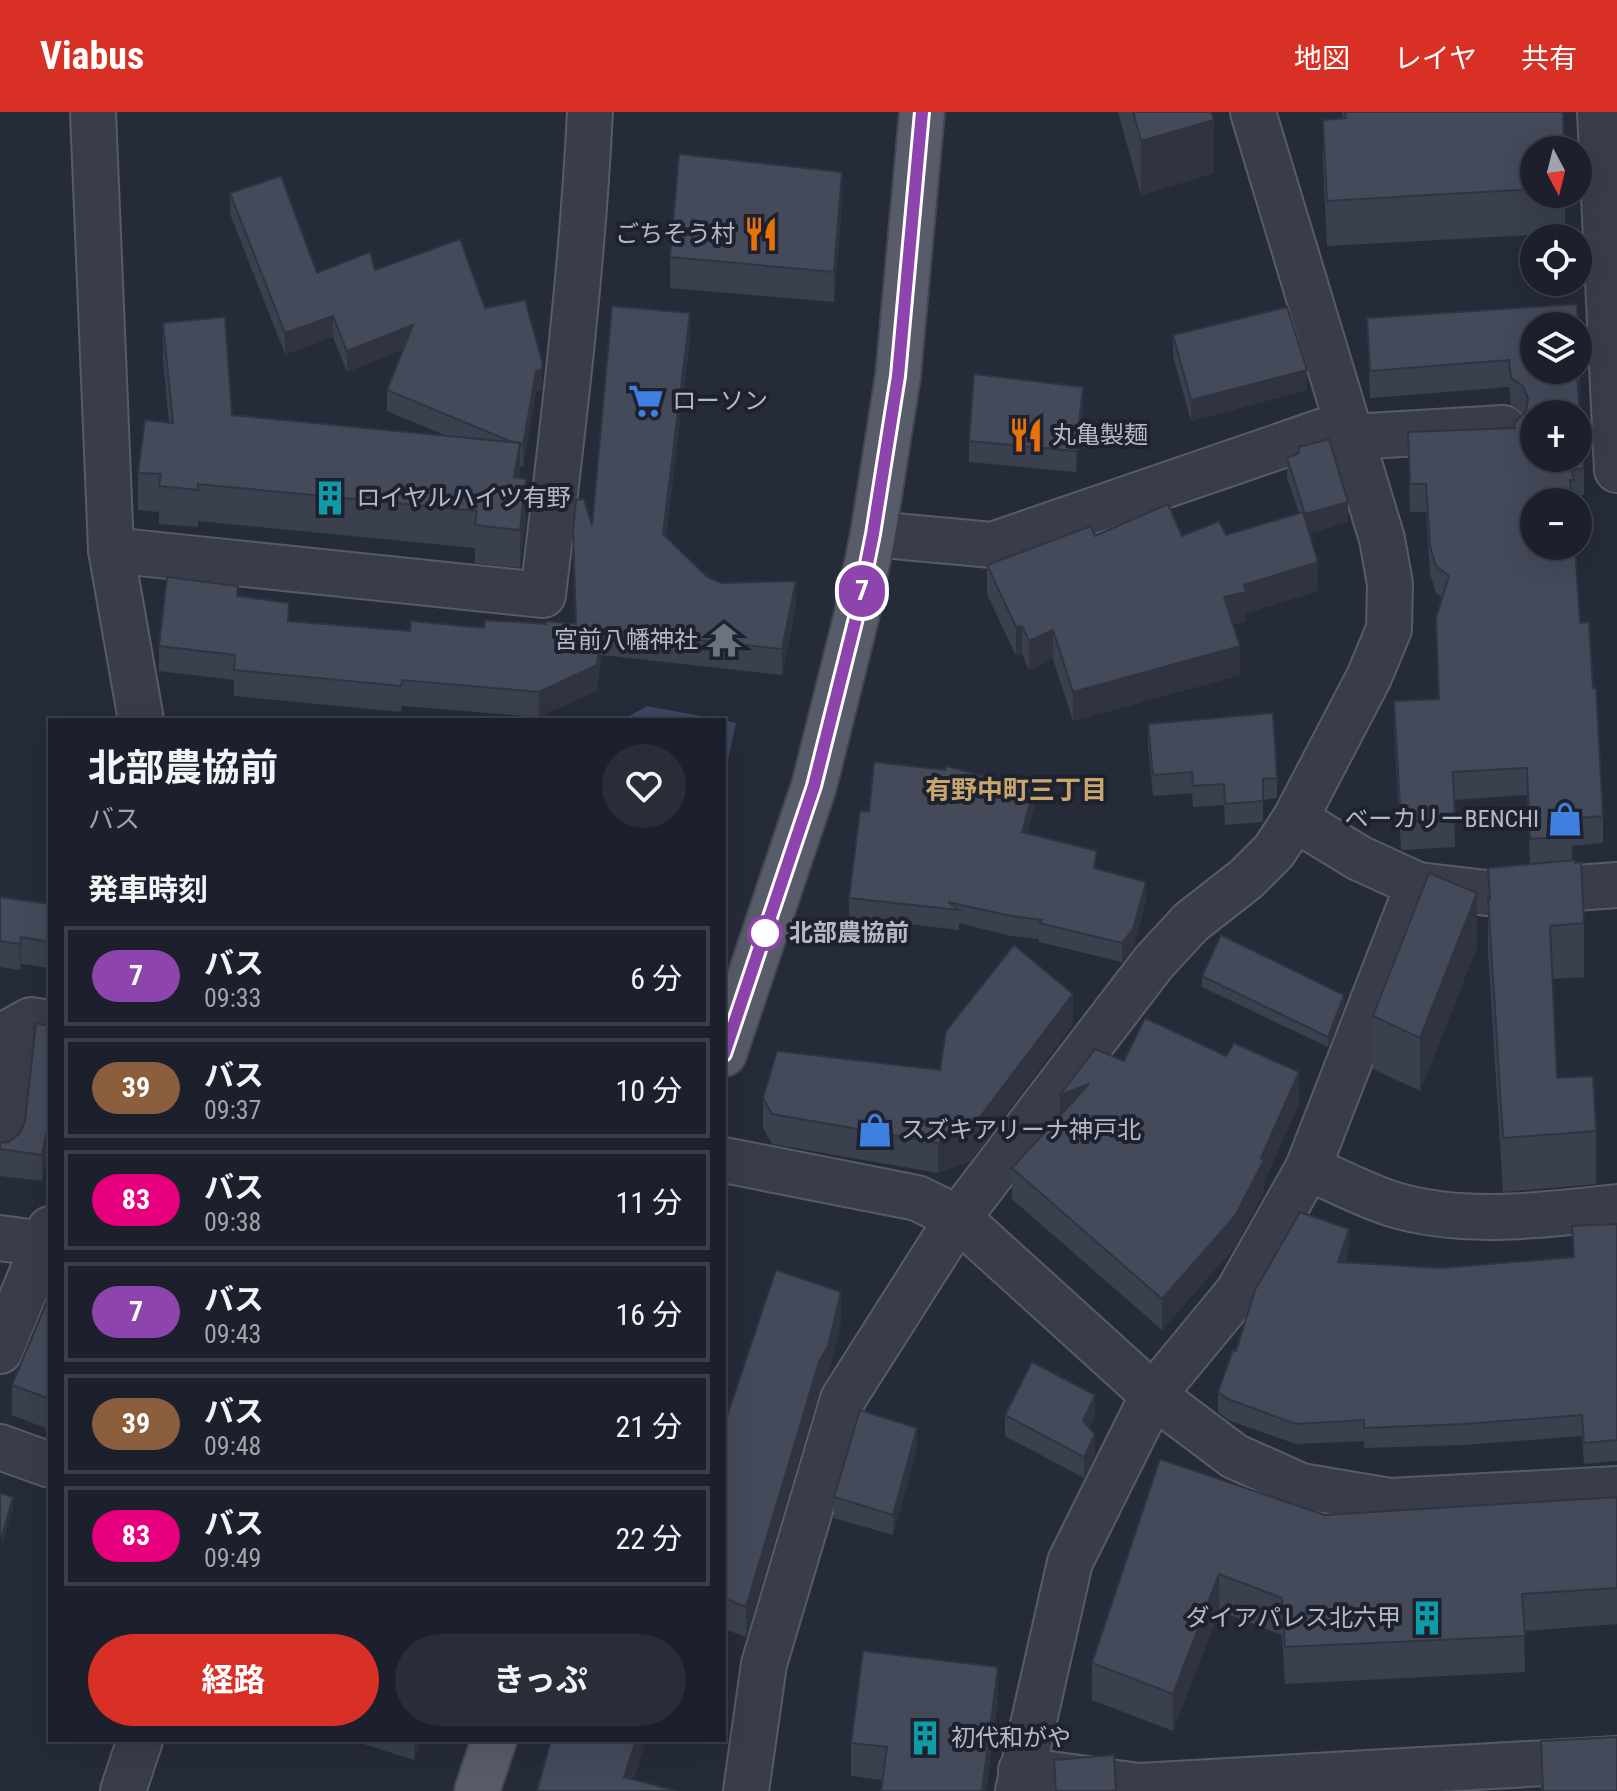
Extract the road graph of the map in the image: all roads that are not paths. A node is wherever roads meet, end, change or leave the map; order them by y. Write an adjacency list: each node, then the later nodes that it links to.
1 (93, 112): 10 (street)
2 (590, 112): 10 (street)
3 (922, 112): 9 (main road)
4 (1253, 112): 7 (street)
5 (1600, 112): 8 (street)
6 (1503, 428): 7 (street)
7 (1349, 430): 9 (street); 12 (street)
8 (1617, 470)
9 (873, 534): 16 (main road)
10 (111, 550): 11 (street)
11 (141, 718)
12 (1295, 819): 13 (street); 21 (street)
13 (1418, 885): 14 (street); 19 (street)
14 (1617, 885)
15 (48, 1023): 17 (street)
16 (726, 1048)
17 (0, 1145)
18 (726, 1160): 21 (street)
19 (1308, 1168): 20 (street); 25 (street)
20 (1617, 1207)
21 (958, 1218): 25 (street); 35 (street)
22 (47, 1237): 23 (street); 24 (street)
23 (0, 1238)
24 (0, 1351)
25 (1153, 1395): 28 (street); 32 (street)
26 (0, 1447): 27 (street)
27 (48, 1464)
28 (1617, 1489)
29 (139, 1742): 33 (street)
30 (493, 1742): 34 (main road)
31 (1617, 1759): 32 (street)
32 (1019, 1781)
33 (123, 1791)
34 (477, 1791)
35 (746, 1791)

